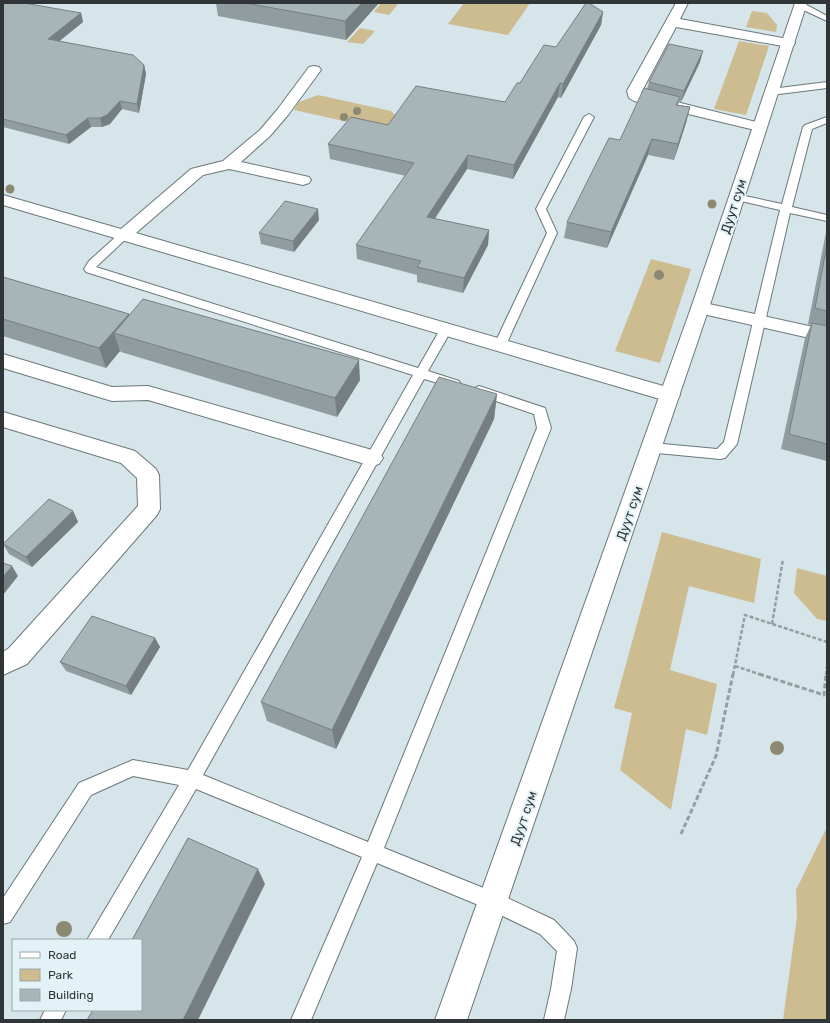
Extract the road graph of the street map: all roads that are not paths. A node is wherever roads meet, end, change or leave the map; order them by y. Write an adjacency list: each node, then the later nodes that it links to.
1 (682, 3): 4 (street)
2 (800, 4): 3 (lane); 5 (street, Дуут сум)
3 (827, 19)
4 (672, 22): 5 (street); 11 (street)
5 (788, 43): 8 (street, Дуут сум)
6 (314, 70): 12 (street)
7 (827, 85): 8 (lane)
8 (771, 92): 11 (street, Дуут сум)
9 (589, 117): 23 (lane)
10 (827, 120): 16 (lane)
11 (760, 126): 14 (street, Дуут сум)
12 (229, 164): 13 (street); 18 (street)
13 (303, 180)
14 (736, 197): 16 (lane); 19 (street, Дуут сум)
15 (5, 203): 18 (street)
16 (786, 209): 17 (lane); 20 (lane)
17 (827, 218)
18 (124, 235): 21 (street); 25 (lane)
19 (700, 308): 20 (street); 26 (street, Дуут сум)
20 (760, 321): 22 (street); 28 (lane)
21 (446, 329): 23 (street); 25 (lane)
22 (827, 336)
23 (500, 345): 26 (street)
24 (3, 361): 29 (street)
25 (420, 373): 29 (lane); 32 (lane)
26 (670, 395): 28 (street, Дуут сум)
27 (3, 419): 30 (street)
28 (652, 448): 33 (street, Дуут сум)
29 (372, 458): 31 (lane)
30 (3, 664)
31 (192, 779): 32 (lane); 34 (lane); 35 (lane)
32 (372, 852): 33 (lane); 38 (lane)
33 (494, 902): 39 (street, Дуут сум); 40 (lane)
34 (3, 915)
35 (98, 939)
36 (55, 1011): 37 (lane)
37 (50, 1020)
38 (301, 1020)
39 (451, 1020)
40 (554, 1020)

